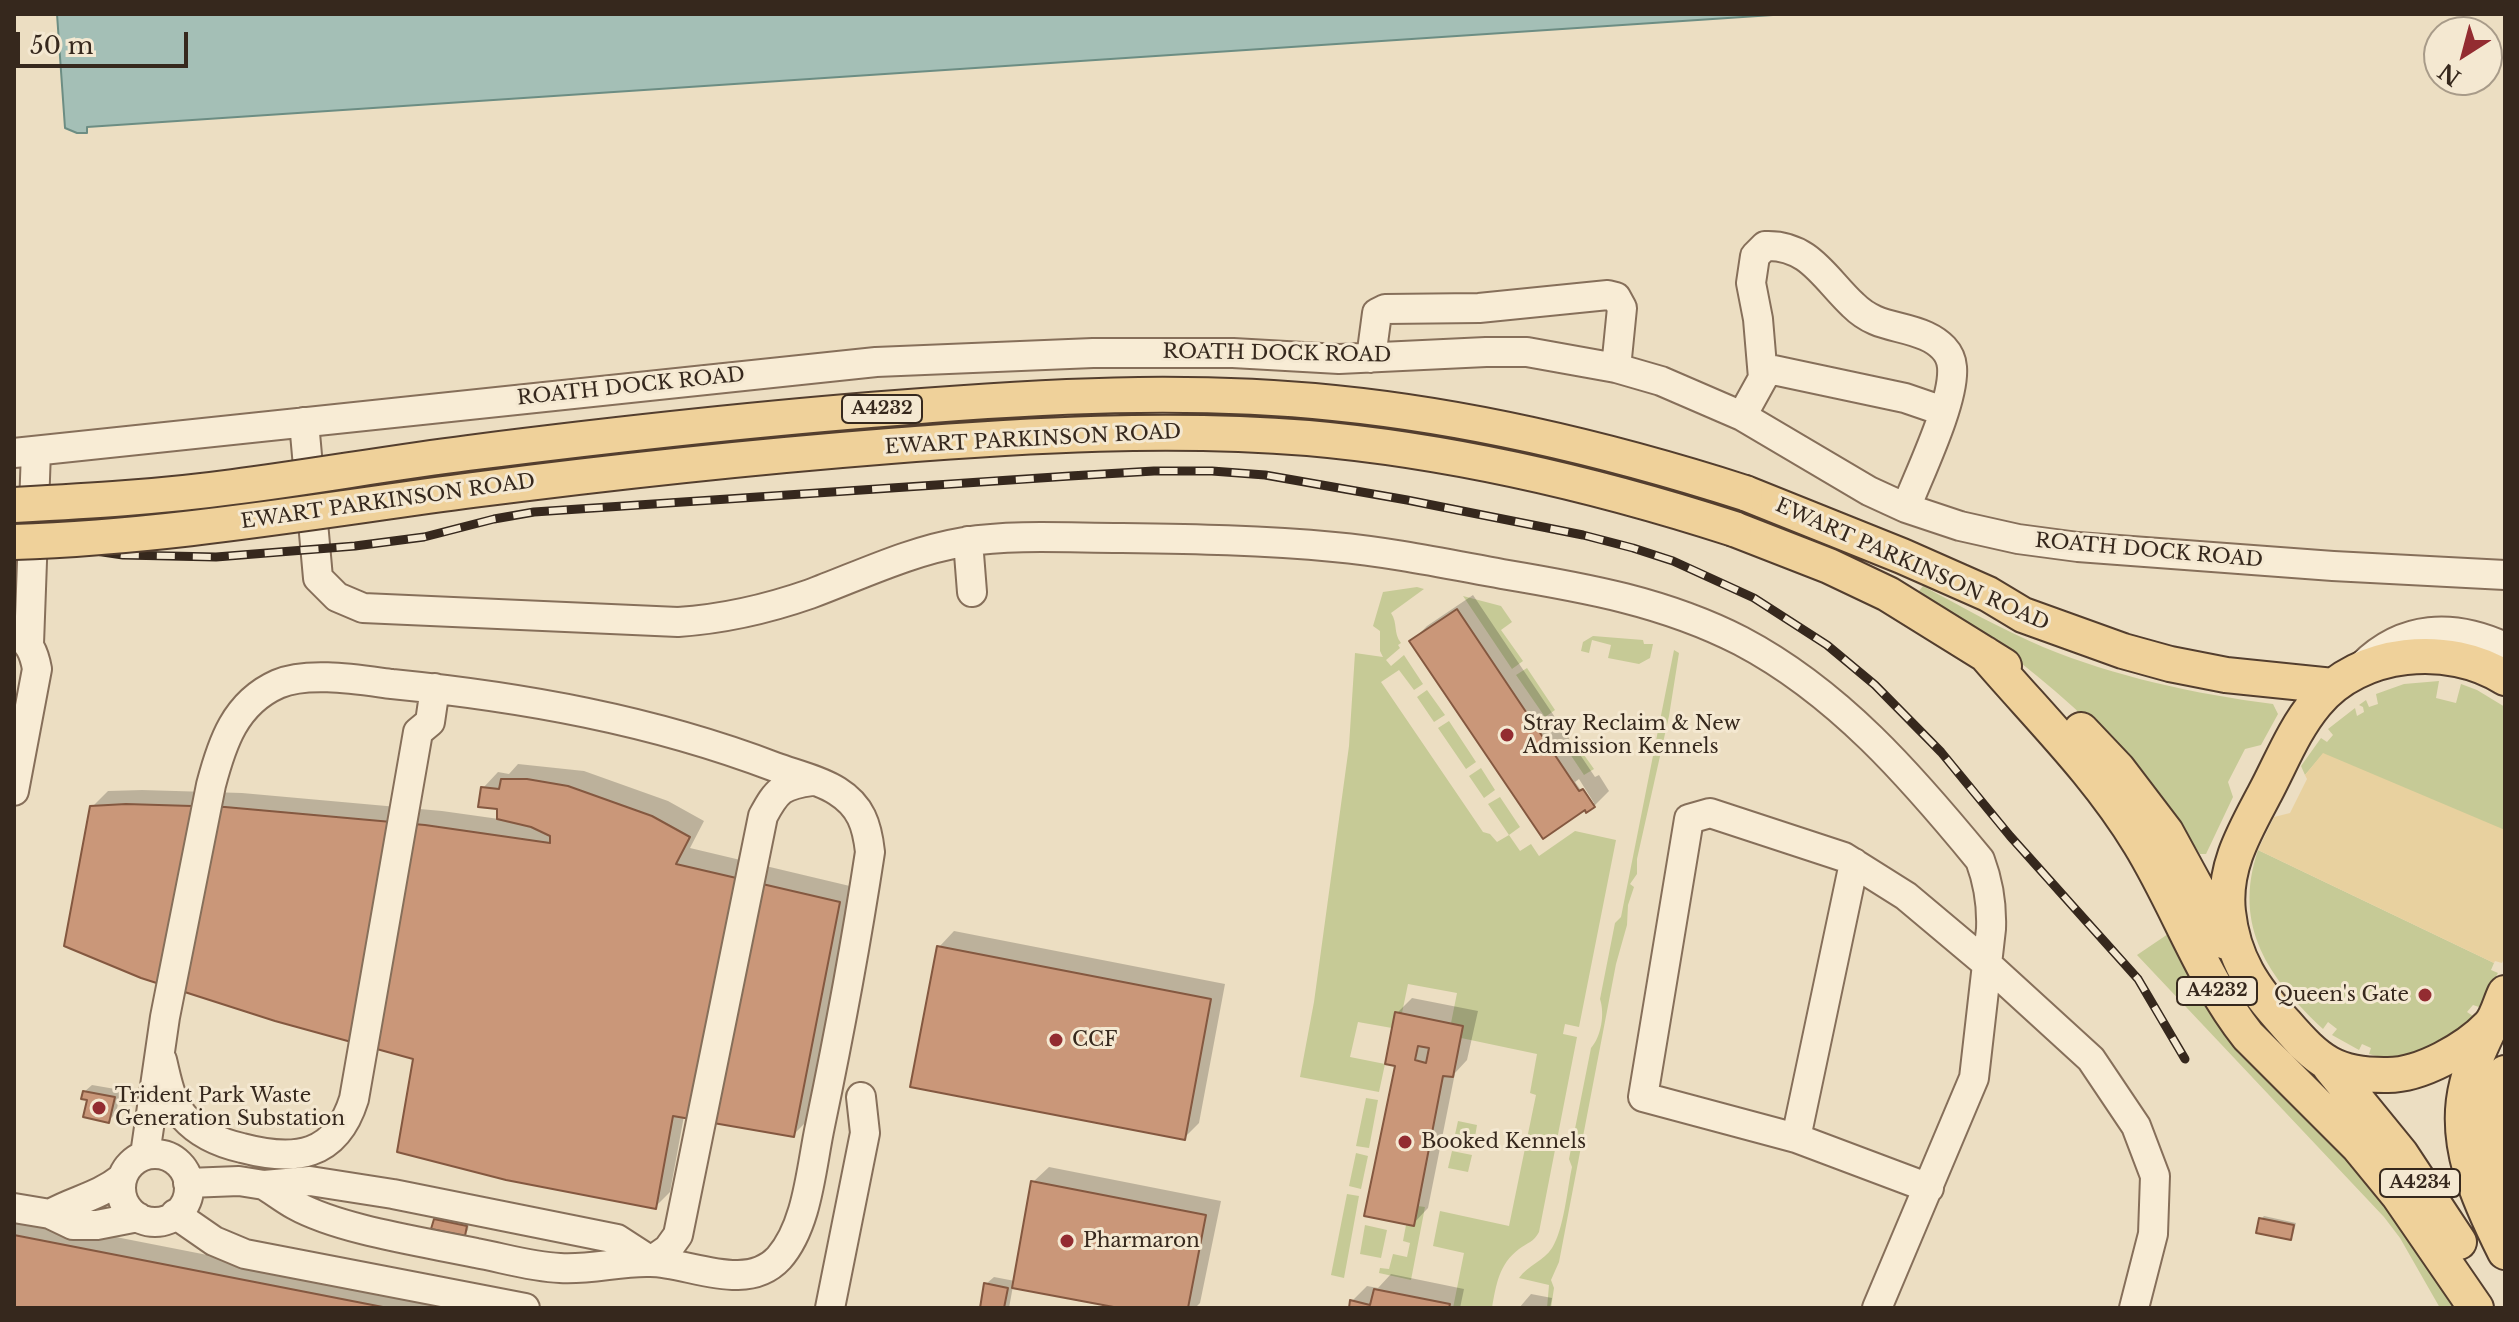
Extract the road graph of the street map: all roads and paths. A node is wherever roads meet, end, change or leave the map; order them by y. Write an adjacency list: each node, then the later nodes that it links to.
1 (1371, 358): 2 (street, ROATH DOCK ROAD); 2 (street); 6 (street, ROATH DOCK ROAD)
2 (1616, 368): 5 (street, ROATH DOCK ROAD)
3 (1764, 368): 4 (street); 4 (street); 5 (street)
4 (1943, 411): 9 (street)
5 (1742, 416): 9 (street, ROATH DOCK ROAD)
6 (304, 422): 7 (street, ROATH DOCK ROAD); 10 (street)
7 (25, 452): 14 (street)
8 (14, 505): 18 (main road, EWART PARKINSON ROAD / A4232, bridge)
9 (1906, 508): 12 (street, ROATH DOCK ROAD)
10 (968, 541): 13 (street); 23 (street)
11 (14, 542): 16 (main road, EWART PARKINSON ROAD / A4232, bridge)
12 (2505, 575)
13 (972, 592)
14 (21, 638): 21 (street)
15 (2505, 647): 18 (street)
16 (1985, 654): 24 (main road, EWART PARKINSON ROAD / A4232); 48 (main road, A4232)
17 (2505, 678): 18 (main road)
18 (2344, 679): 24 (main road)
19 (435, 688): 20 (street); 27 (street); 27 (street)
20 (812, 781): 43 (street); 43 (street)
21 (14, 791)
22 (1854, 863): 23 (street); 31 (street); 31 (street)
23 (1987, 964): 36 (street); 47 (street)
24 (2243, 971): 28 (main road)
25 (2505, 993): 26 (main road)
26 (2498, 1020): 28 (main road); 42 (main road, A4234)
27 (160, 1052): 32 (street)
28 (2330, 1067): 49 (main road, A4234)
29 (2505, 1073): 37 (main road)
30 (861, 1097): 45 (street)
31 (1796, 1138): 36 (street)
32 (145, 1155): 33 (street); 34 (street)
33 (122, 1178): 39 (street); 41 (street)
34 (188, 1183): 35 (street); 40 (street)
35 (264, 1185): 43 (street); 43 (street)
36 (1929, 1188): 46 (street)
37 (2505, 1198)
38 (14, 1208): 39 (street)
39 (50, 1214): 41 (street)
40 (175, 1214): 41 (street); 44 (street)
41 (138, 1217)
42 (2505, 1252)
43 (651, 1261)
44 (525, 1308)
45 (830, 1308)
46 (1877, 1308)
47 (2134, 1308)
48 (2476, 1308)
49 (2497, 1308)

